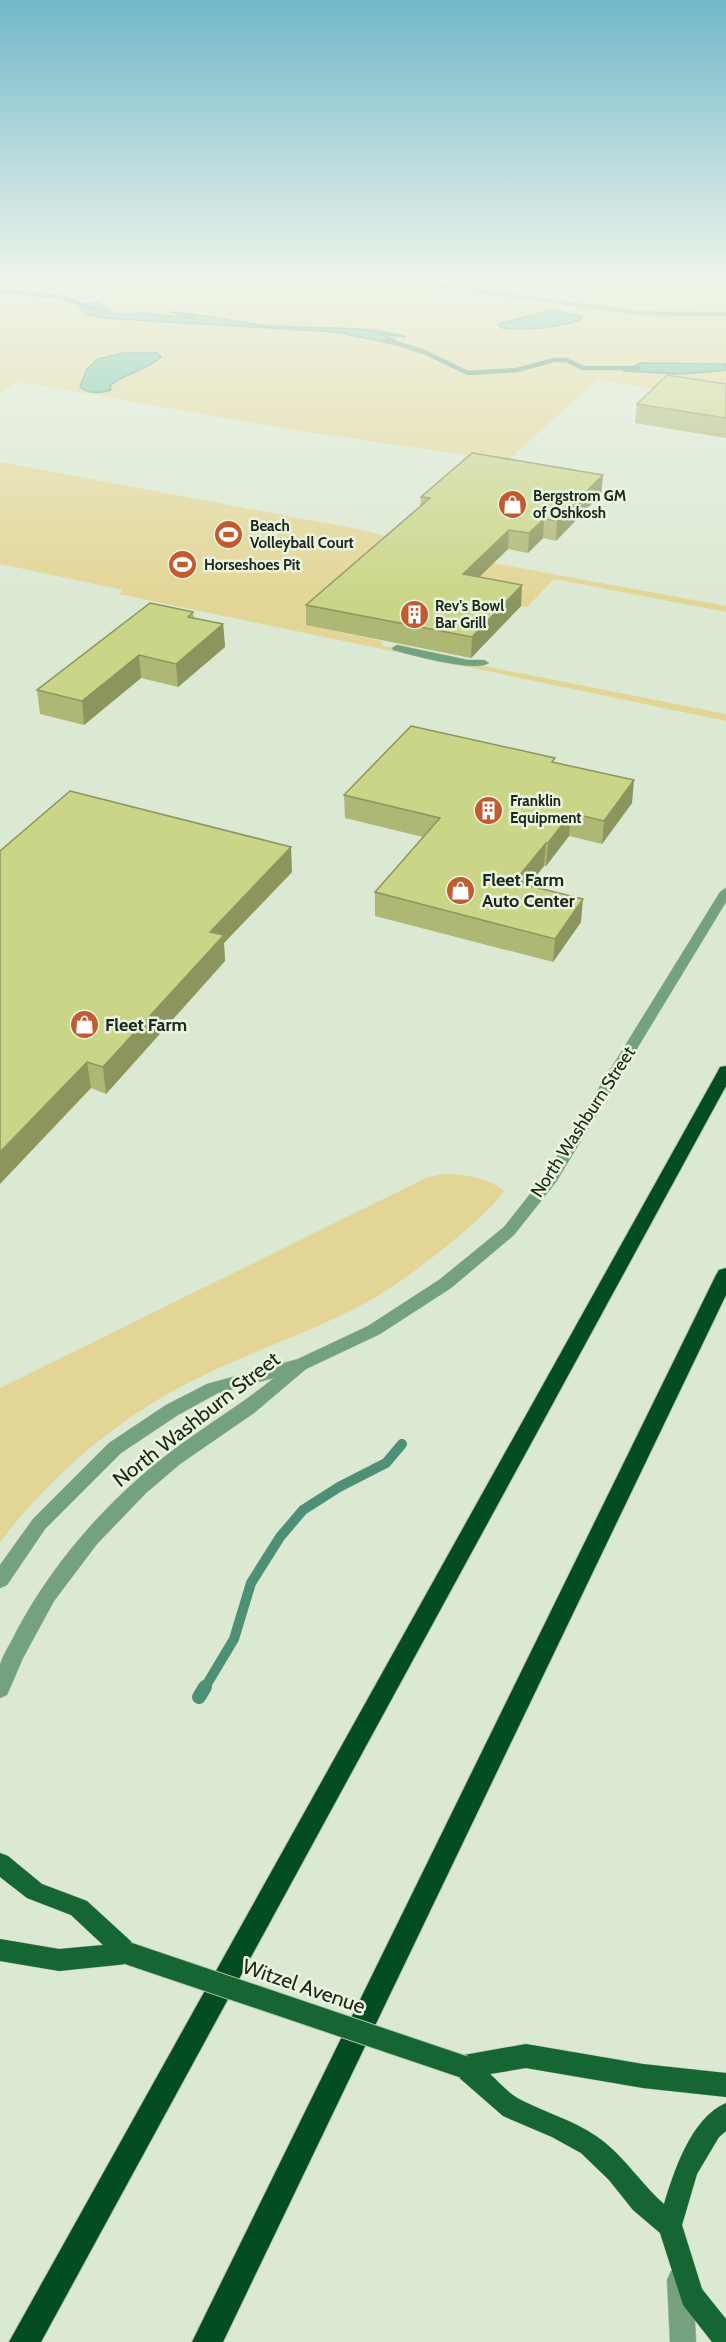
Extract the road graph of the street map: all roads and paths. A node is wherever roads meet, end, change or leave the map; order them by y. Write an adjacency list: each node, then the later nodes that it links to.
1 (397, 648): 2 (street)
2 (484, 663)
3 (726, 892): 6 (street, North Washburn Street)
4 (726, 1071): 18 (highway)
5 (726, 1275): 19 (highway)
6 (303, 1364): 7 (street, North Washburn Street); 8 (street, North Washburn Street)
7 (0, 1580)
8 (0, 1689)
9 (0, 1863): 11 (main road, Witzel Avenue)
10 (0, 1950): 11 (main road, Witzel Avenue)
11 (127, 1953): 12 (main road, Witzel Avenue, bridge)
12 (464, 2067): 13 (main road, Witzel Avenue); 15 (main road, Witzel Avenue)
13 (726, 2085)
14 (726, 2115): 15 (main road)
15 (670, 2225): 16 (main road)
16 (679, 2256): 17 (main road); 20 (street)
17 (726, 2340)
18 (24, 2342)
19 (207, 2342)
20 (682, 2342)

